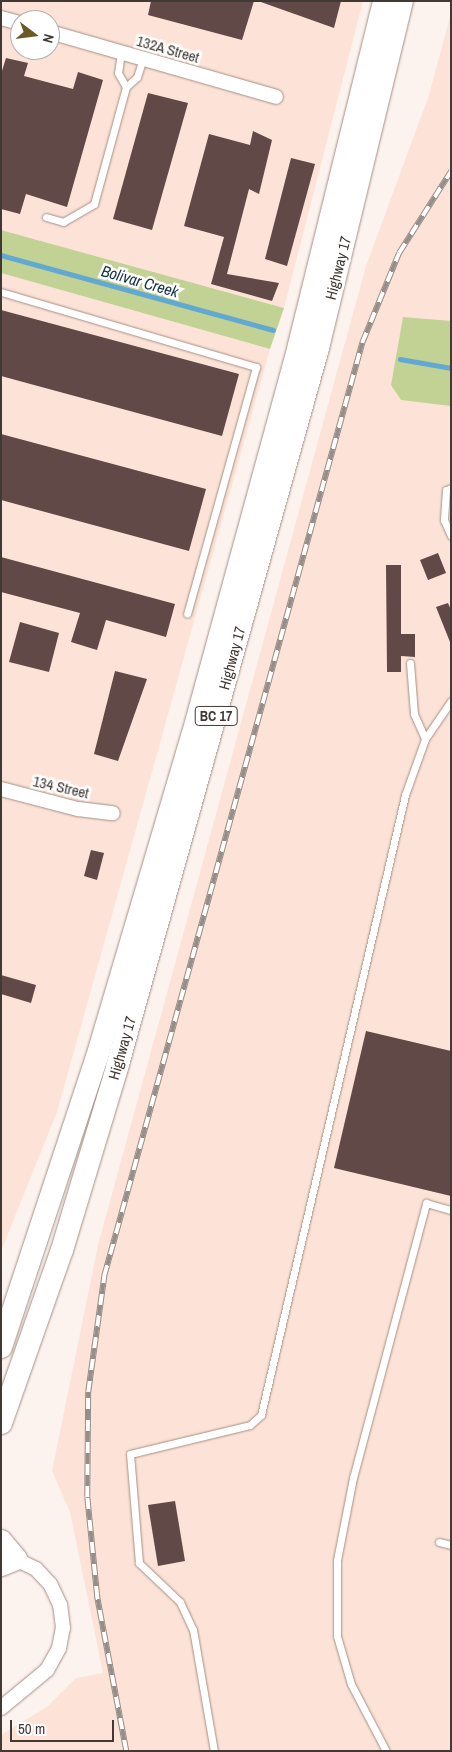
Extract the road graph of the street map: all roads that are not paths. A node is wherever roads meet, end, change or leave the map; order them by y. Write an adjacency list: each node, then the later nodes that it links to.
1 (384, 1): 19 (highway, Highway 17 / BC 17)
2 (402, 1): 20 (highway, Highway 17 / BC 17)
3 (60, 35): 4 (street, 132A Street)
4 (121, 52): 5 (street, 132A Street); 6 (lane)
5 (143, 59): 6 (lane); 7 (street, 132A Street)
6 (126, 87): 8 (lane)
7 (276, 97)
8 (46, 217)
9 (1, 292): 12 (lane)
10 (451, 488): 11 (lane)
11 (451, 536)
12 (187, 614)
13 (410, 664): 15 (lane)
14 (451, 701): 15 (lane)
15 (425, 739): 26 (lane)
16 (1, 789): 17 (street, 134 Street)
17 (113, 814)
18 (451, 1210): 27 (lane)
19 (1, 1346)
20 (1, 1423)
21 (1, 1541): 24 (highway)
22 (439, 1542): 23 (lane)
23 (451, 1545)
24 (6, 1559): 25 (street)
25 (1, 1708)
26 (214, 1751)
27 (386, 1751)

